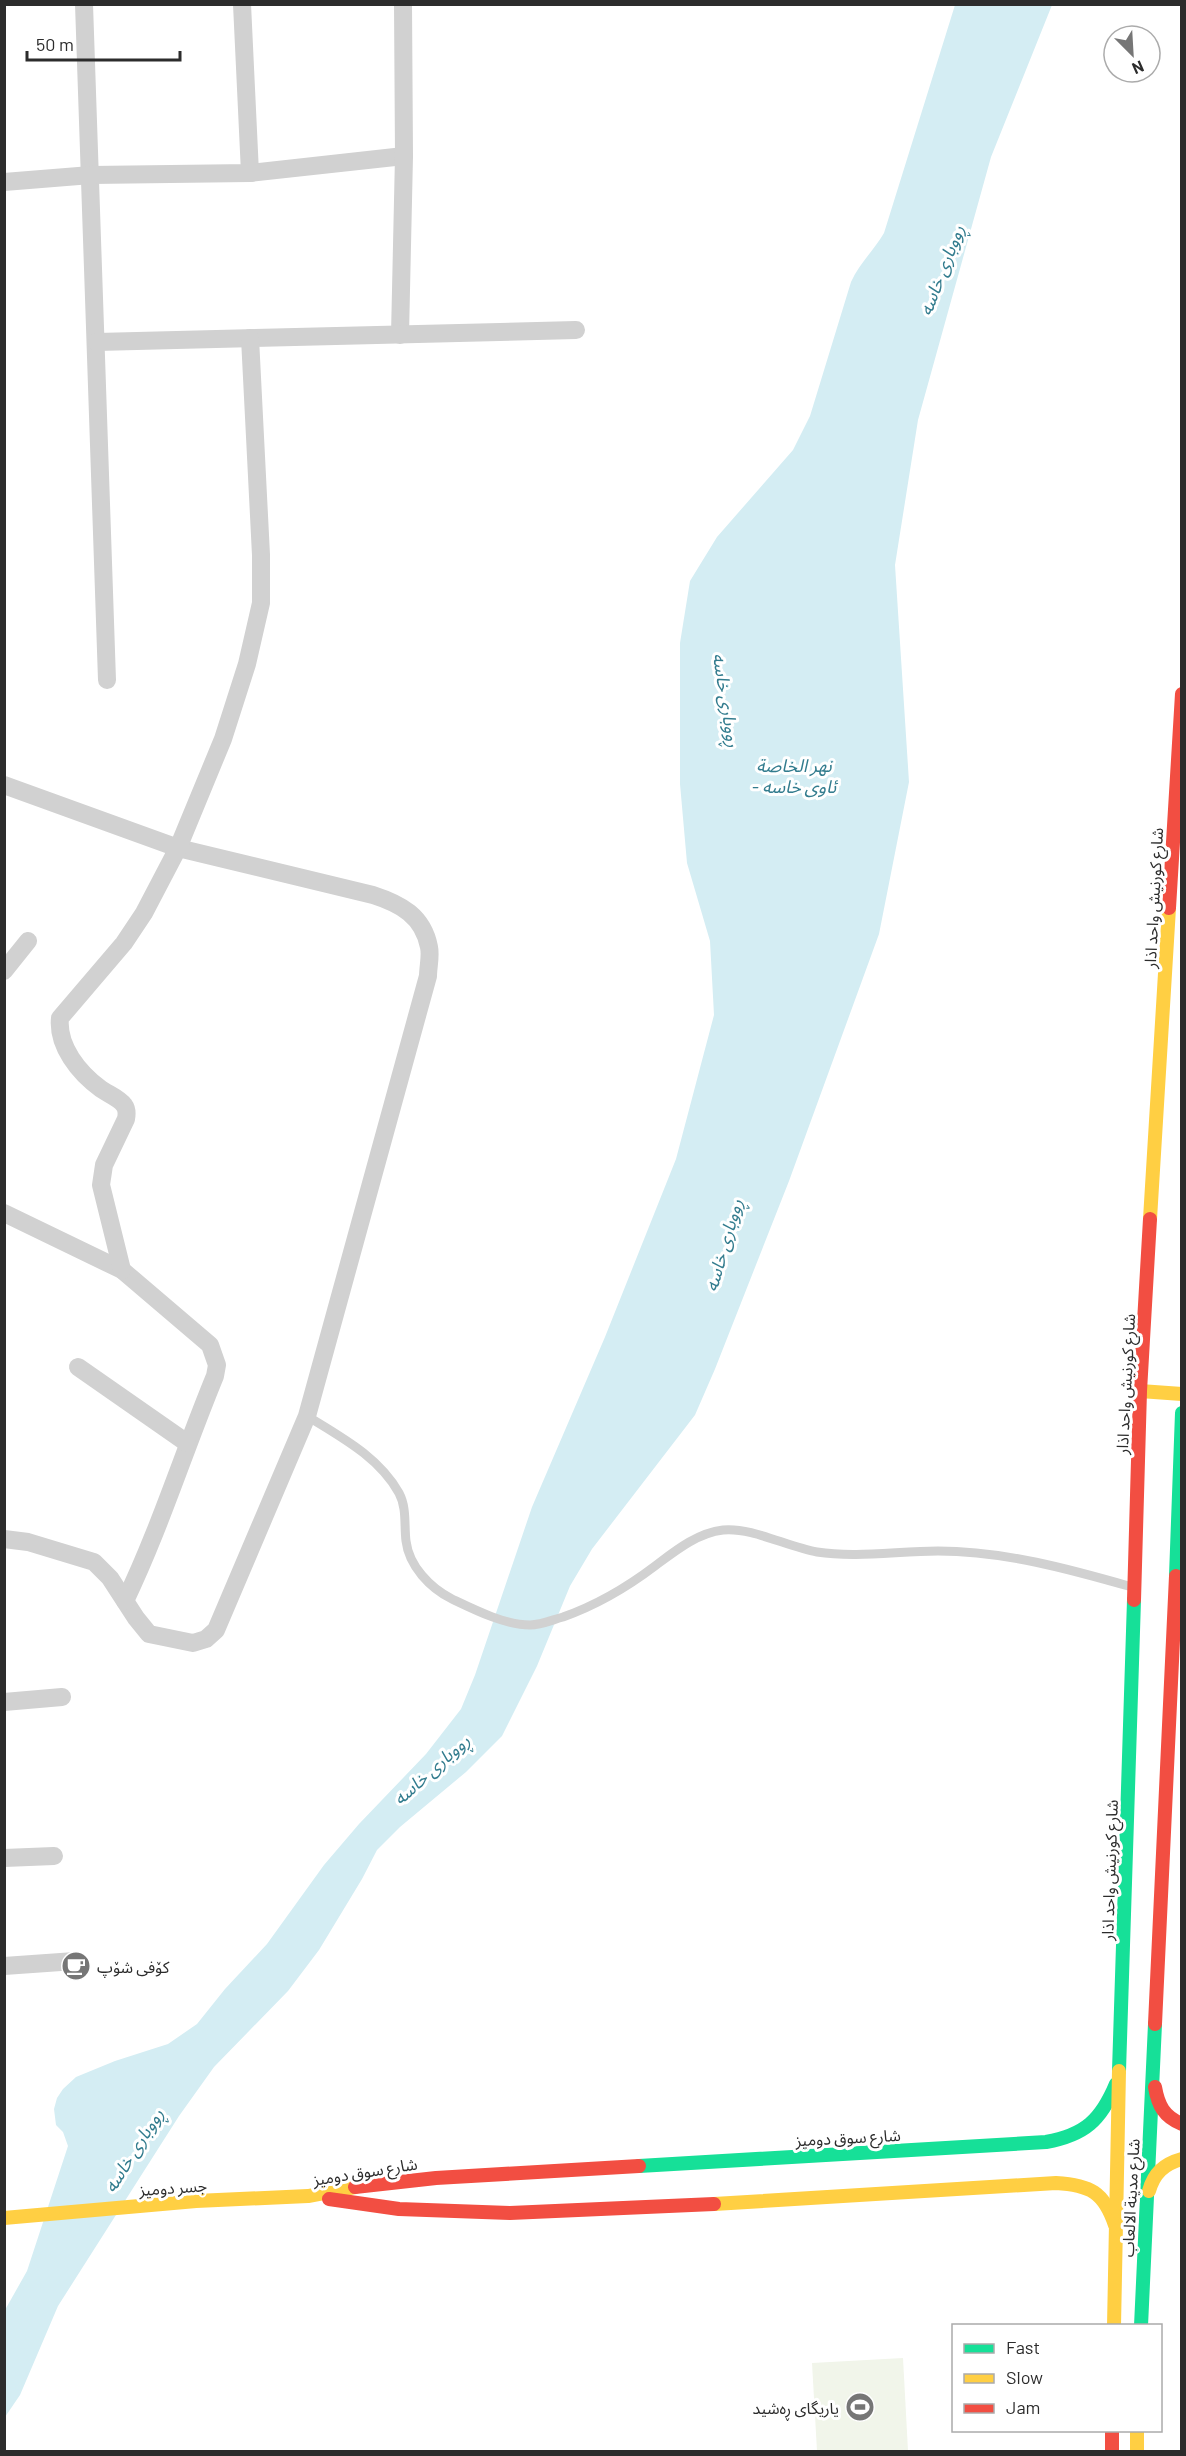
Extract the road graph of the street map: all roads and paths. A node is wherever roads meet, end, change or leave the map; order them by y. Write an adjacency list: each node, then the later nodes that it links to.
1 (84, 4): 6 (street)
2 (242, 4): 5 (street)
3 (403, 4): 4 (street)
4 (404, 156): 5 (street); 9 (street)
5 (250, 173): 6 (street)
6 (91, 175): 7 (street); 11 (street)
7 (4, 182)
8 (576, 330): 9 (street)
9 (400, 334): 10 (street)
10 (250, 338): 11 (street); 15 (street)
11 (97, 342): 12 (street)
12 (107, 680)
13 (1182, 694): 21 (main road, شارع كورنيش واحد اذار)
14 (4, 785): 15 (street)
15 (178, 848): 19 (street); 24 (street)
16 (28, 941): 17 (street)
17 (4, 971)
18 (4, 1213): 19 (street)
19 (122, 1270): 25 (street)
20 (78, 1367): 25 (street)
21 (1140, 1391): 22 (main road); 28 (main road, شارع كورنيش واحد اذار)
22 (1182, 1394)
23 (1182, 1413): 26 (main road)
24 (308, 1416): 28 (lane); 29 (street)
25 (187, 1443): 29 (street)
26 (1181, 1475): 30 (main road)
27 (4, 1539): 29 (street)
28 (1134, 1587): 38 (main road, شارع كورنيش واحد اذار)
29 (125, 1601)
30 (1178, 1627): 37 (main road)
31 (62, 1698): 32 (street)
32 (4, 1702)
33 (54, 1856): 34 (street)
34 (4, 1858)
35 (75, 1961): 36 (street)
36 (4, 1966)
37 (1153, 2072): 39 (main road); 42 (main road, شارع مدينة الالعاب)
38 (1119, 2076): 41 (main road, شارع سوق دوميز); 44 (main road, شارع مدينة الالعاب)
39 (1182, 2124)
40 (1182, 2159): 42 (main road)
41 (308, 2196): 43 (main road, جسر دوميز); 44 (main road, شارع سوق دوميز)
42 (1145, 2206): 46 (main road, شارع مدينة الالعاب)
43 (4, 2218)
44 (1116, 2234): 45 (main road, شارع مدينة الالعاب)
45 (1114, 2324)
46 (1141, 2324)
47 (1112, 2432): 49 (main road)
48 (1137, 2432): 50 (main road)
49 (1112, 2451)
50 (1137, 2451)

